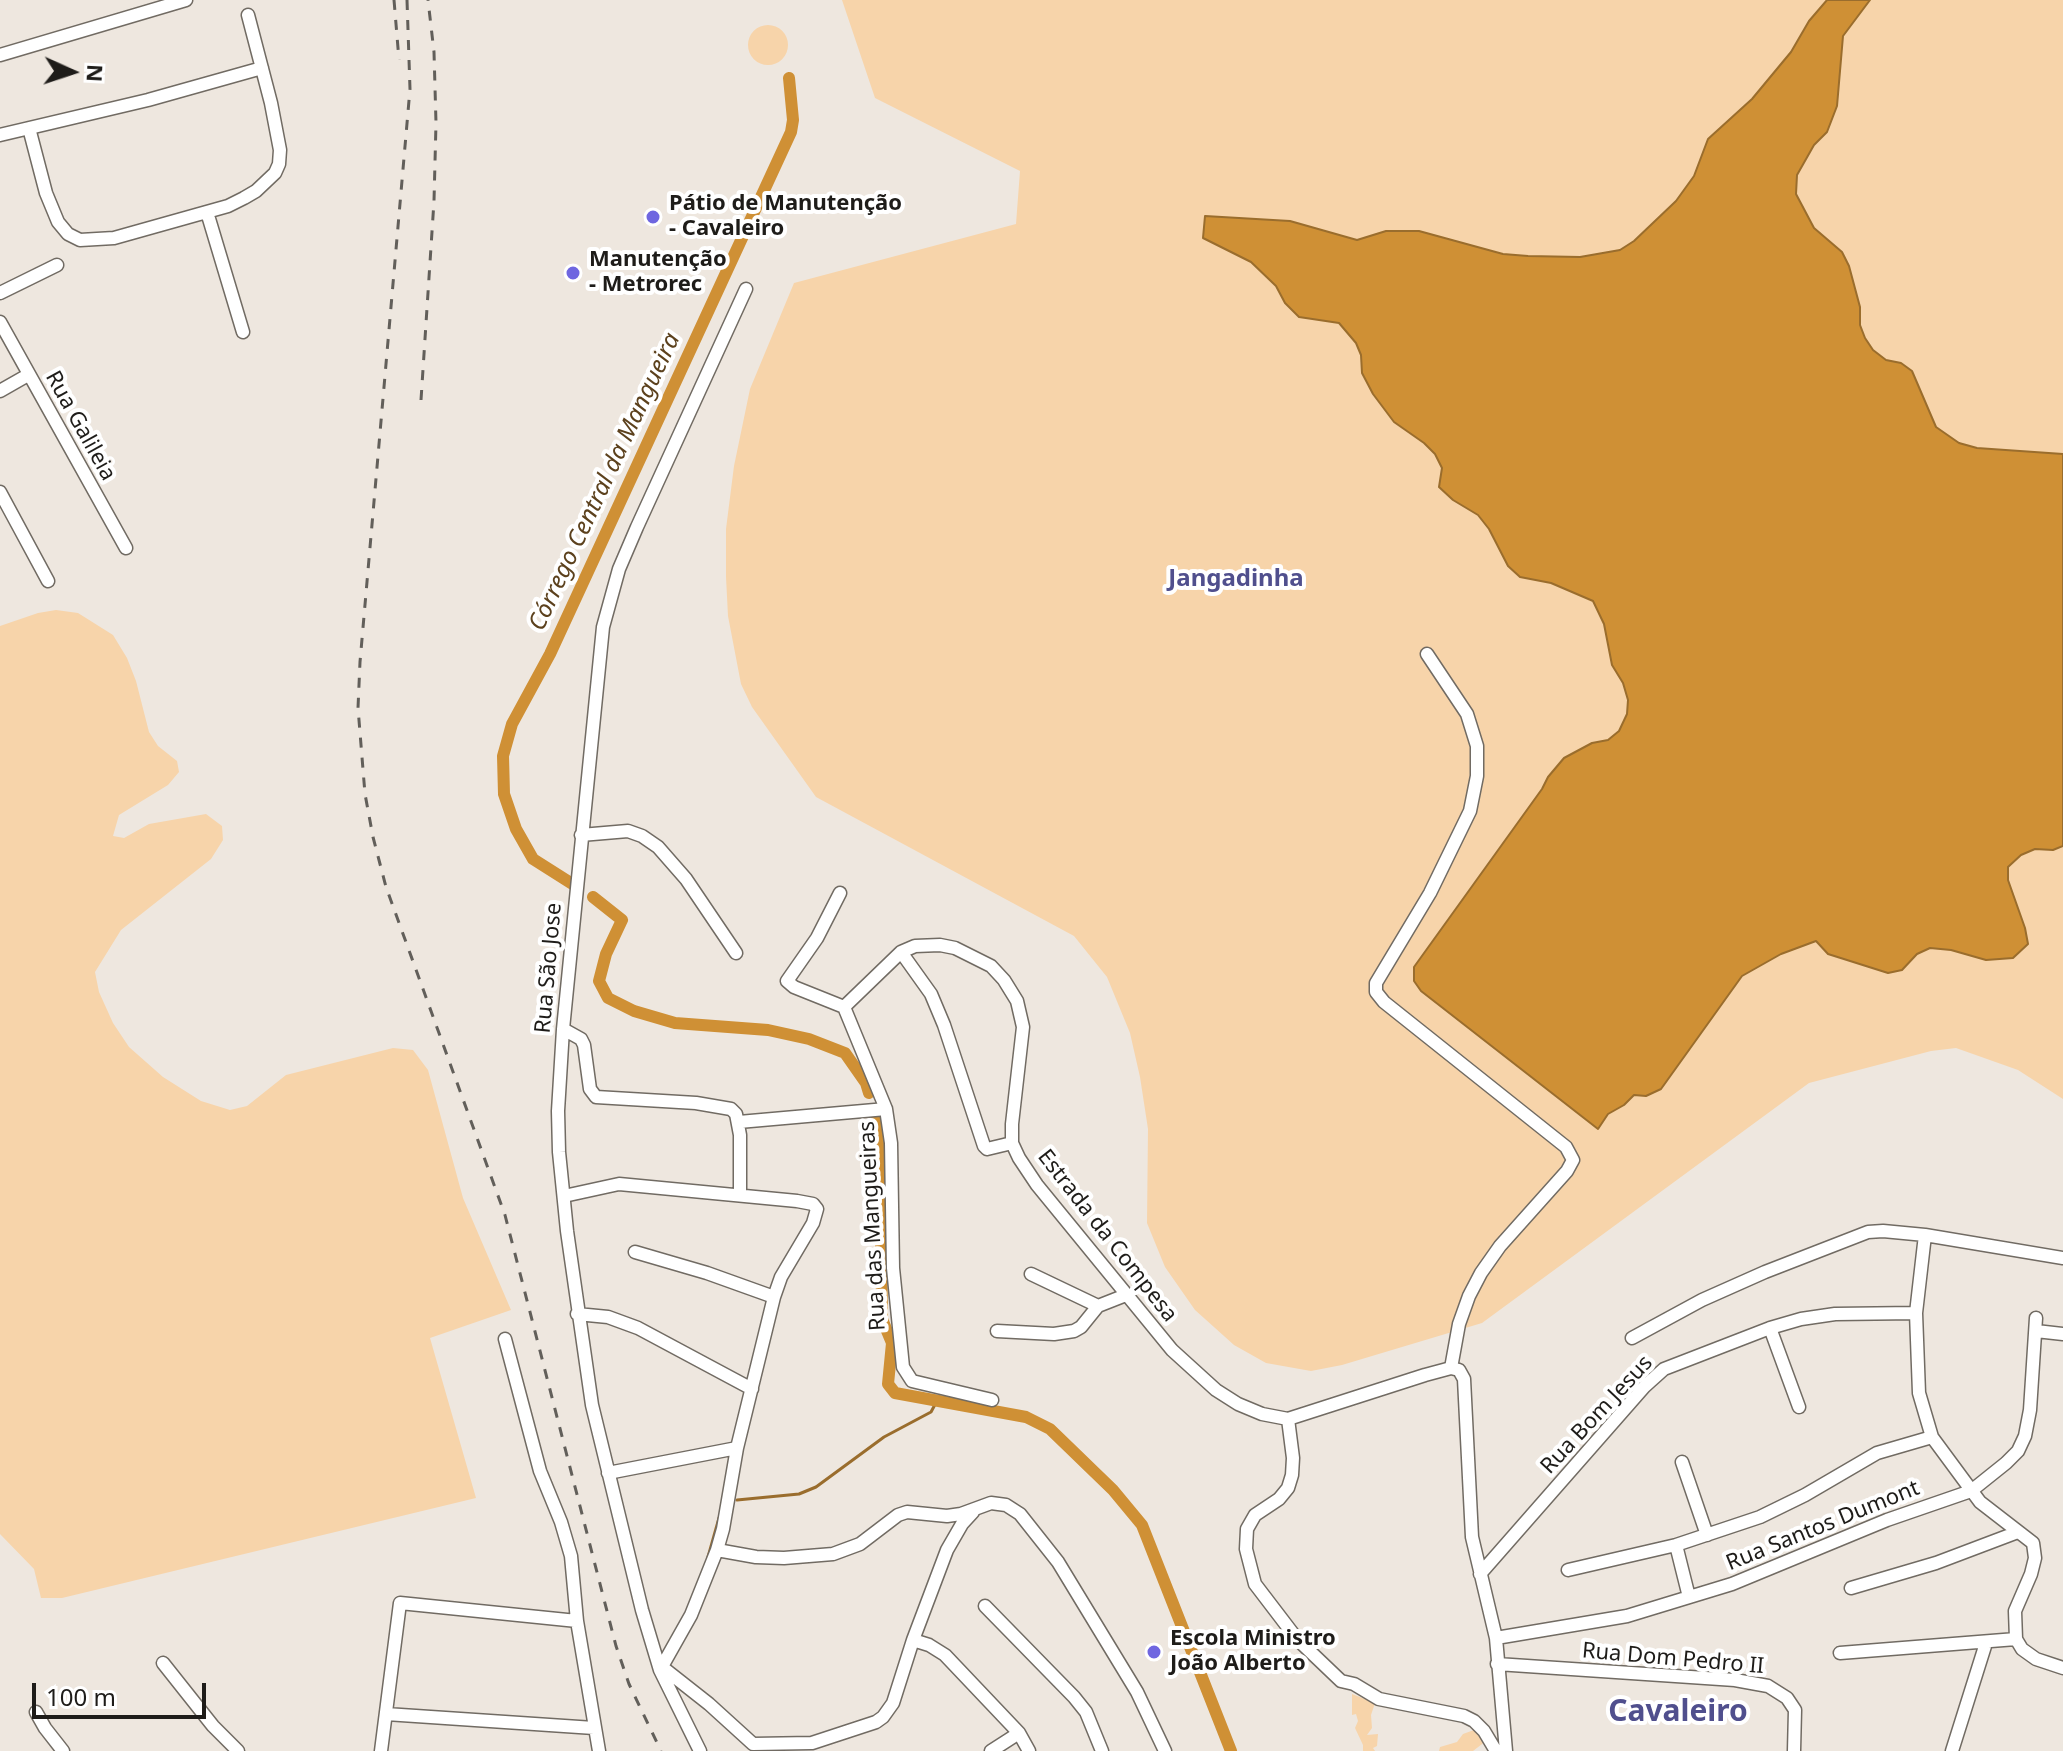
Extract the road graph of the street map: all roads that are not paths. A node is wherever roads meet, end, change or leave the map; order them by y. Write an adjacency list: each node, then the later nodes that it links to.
1 (186, 0): 4 (street)
2 (248, 15): 5 (street)
3 (0, 41): 4 (street)
4 (0, 55)
5 (262, 68): 6 (street); 8 (street)
6 (29, 128): 7 (street); 8 (street)
7 (0, 135)
8 (207, 212): 13 (street)
9 (57, 265): 11 (street)
10 (746, 289): 20 (street, Rua São Jose)
11 (0, 293)
12 (0, 322): 14 (street, Rua Galileia)
13 (243, 332)
14 (28, 375): 15 (street); 17 (street, Rua Galileia)
15 (0, 391)
16 (0, 492): 18 (street)
17 (126, 548)
18 (48, 581)
19 (1427, 654): 45 (street)
20 (581, 835): 23 (street); 25 (street, Rua São Jose)
21 (840, 893): 24 (street)
22 (901, 952): 24 (street); 28 (street); 28 (street, Estrada da Compesa)
23 (736, 953)
24 (844, 1007): 26 (street, Rua das Mangueiras)
25 (563, 1029): 27 (street); 30 (street, Rua São Jose)
26 (886, 1109): 27 (street); 47 (street, Rua das Mangueiras)
27 (739, 1122): 29 (street)
28 (1012, 1143): 35 (street, Estrada da Compesa)
29 (740, 1195): 30 (street); 36 (street)
30 (564, 1196): 39 (street, Rua São Jose)
31 (1925, 1235): 33 (street); 38 (street); 43 (street)
32 (635, 1252): 36 (street)
33 (2063, 1258)
34 (1031, 1274): 37 (street)
35 (1126, 1295): 37 (street); 49 (street, Estrada da Compesa)
36 (774, 1297): 46 (street)
37 (1098, 1306): 41 (street)
38 (1916, 1313): 40 (street, Rua Bom Jesus); 50 (street)
39 (577, 1314): 46 (street); 53 (street, Rua São Jose)
40 (1770, 1328): 48 (street); 61 (street, Rua Bom Jesus)
41 (997, 1331)
42 (2063, 1334): 54 (street, Rua Santos Dumont)
43 (1632, 1338)
44 (505, 1339): 65 (street)
45 (1455, 1369): 49 (street); 61 (street)
46 (752, 1389): 51 (street)
47 (992, 1400)
48 (1799, 1407)
49 (1288, 1419): 88 (street)
50 (1932, 1437): 54 (street); 57 (street, Rua Santos Dumont)
51 (737, 1448): 53 (street); 59 (street)
52 (1682, 1462): 57 (street, Rua Santos Dumont)
53 (608, 1473): 74 (street, Rua São Jose)
54 (1971, 1491): 56 (street); 63 (street, Rua Santos Dumont)
55 (980, 1507): 59 (street); 68 (street); 87 (street)
56 (2018, 1532): 62 (street); 67 (street)
57 (1707, 1535): 58 (street)
58 (1676, 1545): 60 (street); 63 (street)
59 (717, 1550): 74 (street)
60 (1568, 1570)
61 (1480, 1574): 66 (street)
62 (1851, 1588)
63 (1689, 1597): 66 (street, Rua Santos Dumont)
64 (985, 1606): 86 (street)
65 (577, 1621): 76 (street); 77 (street)
66 (1496, 1638): 72 (street)
67 (2016, 1639): 69 (street); 73 (street)
68 (913, 1640): 74 (street); 78 (street)
69 (1986, 1643): 70 (street); 91 (street)
70 (1840, 1653)
71 (163, 1663): 80 (street)
72 (1497, 1664): 89 (street); 90 (street, Rua Dom Pedro II)
73 (2063, 1668)
74 (661, 1669): 83 (street, Rua São Jose)
75 (36, 1712): 79 (street)
76 (386, 1714): 77 (street); 81 (street)
77 (594, 1728): 82 (street)
78 (1019, 1733): 84 (street); 85 (street)
79 (63, 1751)
80 (238, 1751)
81 (381, 1751)
82 (599, 1751)
83 (700, 1751)
84 (991, 1751)
85 (1029, 1751)
86 (1102, 1751)
87 (1165, 1751)
88 (1496, 1751)
89 (1506, 1751)
90 (1794, 1751)
91 (1952, 1751)

